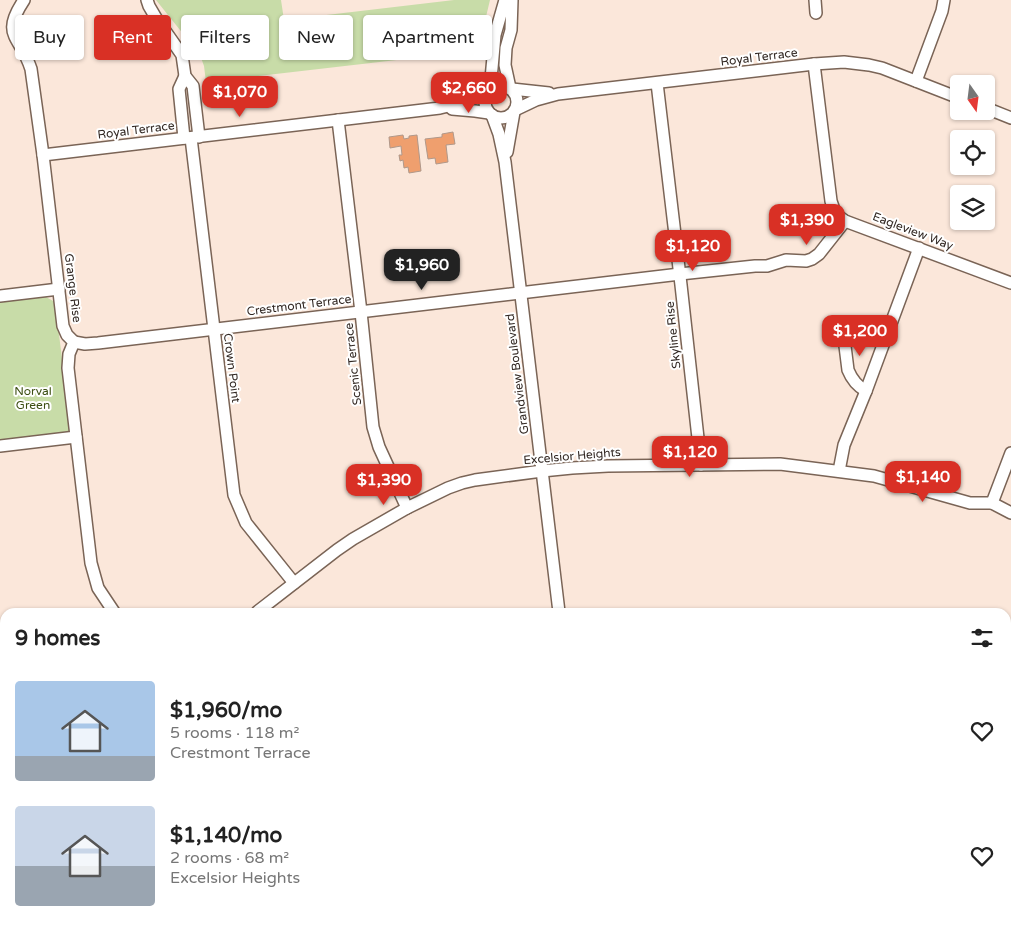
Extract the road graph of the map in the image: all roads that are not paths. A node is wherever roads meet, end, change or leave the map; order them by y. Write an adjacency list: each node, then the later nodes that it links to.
1 (24, 0): 8 (street, Grange Rise)
2 (147, 0): 22 (street, Crown Point)
3 (505, 0): 13 (street)
4 (512, 0): 12 (street)
5 (815, 0): 7 (street)
6 (944, 0): 10 (street)
7 (816, 13)
8 (4, 26): 23 (street, Grange Rise)
9 (814, 64): 10 (street, Royal Terrace); 11 (street, Royal Terrace); 25 (street)
10 (916, 82): 15 (street, Royal Terrace)
11 (657, 83): 14 (street, Royal Terrace); 27 (street, Skyline Rise)
12 (511, 88): 13 (street); 14 (street, Royal Terrace); 17 (street)
13 (489, 90): 16 (street, Royal Terrace); 19 (street)
14 (558, 94): 17 (street, Royal Terrace)
15 (950, 95)
16 (440, 108): 19 (street, Royal Terrace); 21 (street, Royal Terrace)
17 (514, 111): 19 (street); 24 (street, Grandview Boulevard)
18 (995, 112): 20 (street)
19 (490, 114): 24 (street, Grandview Boulevard)
20 (1011, 118)
21 (338, 120): 22 (street, Royal Terrace); 32 (street, Scenic Terrace)
22 (191, 137): 23 (street, Royal Terrace); 33 (street, Crown Point)
23 (43, 155): 29 (street, Grange Rise)
24 (506, 162): 30 (street, Grandview Boulevard)
25 (846, 221): 26 (street, Eagleview Way); 27 (street, Crestmont Terrace)
26 (919, 248): 28 (street, Eagleview Way); 36 (street)
27 (680, 274): 30 (street, Crestmont Terrace); 40 (street, Skyline Rise)
28 (1011, 283)
29 (58, 289): 31 (street); 35 (street, Grange Rise)
30 (521, 293): 32 (street, Crestmont Terrace); 41 (street, Grandview Boulevard)
31 (0, 296)
32 (361, 312): 33 (street, Crestmont Terrace); 44 (street, Scenic Terrace)
33 (214, 329): 35 (street, Crestmont Terrace); 46 (street, Crown Point)
34 (843, 330): 36 (street)
35 (74, 342): 37 (street)
36 (866, 391): 42 (street)
37 (76, 437): 38 (street); 47 (street)
38 (0, 446)
39 (1011, 453): 43 (street)
40 (701, 465): 41 (street, Excelsior Heights); 42 (street, Excelsior Heights)
41 (542, 471): 44 (street, Excelsior Heights); 49 (street, Grandview Boulevard)
42 (838, 471): 43 (street, Excelsior Heights)
43 (992, 503): 45 (street, Excelsior Heights)
44 (407, 508): 46 (street, Excelsior Heights)
45 (1011, 513)
46 (294, 583): 48 (street, Excelsior Heights)
47 (111, 608)
48 (262, 608)
49 (559, 608)

